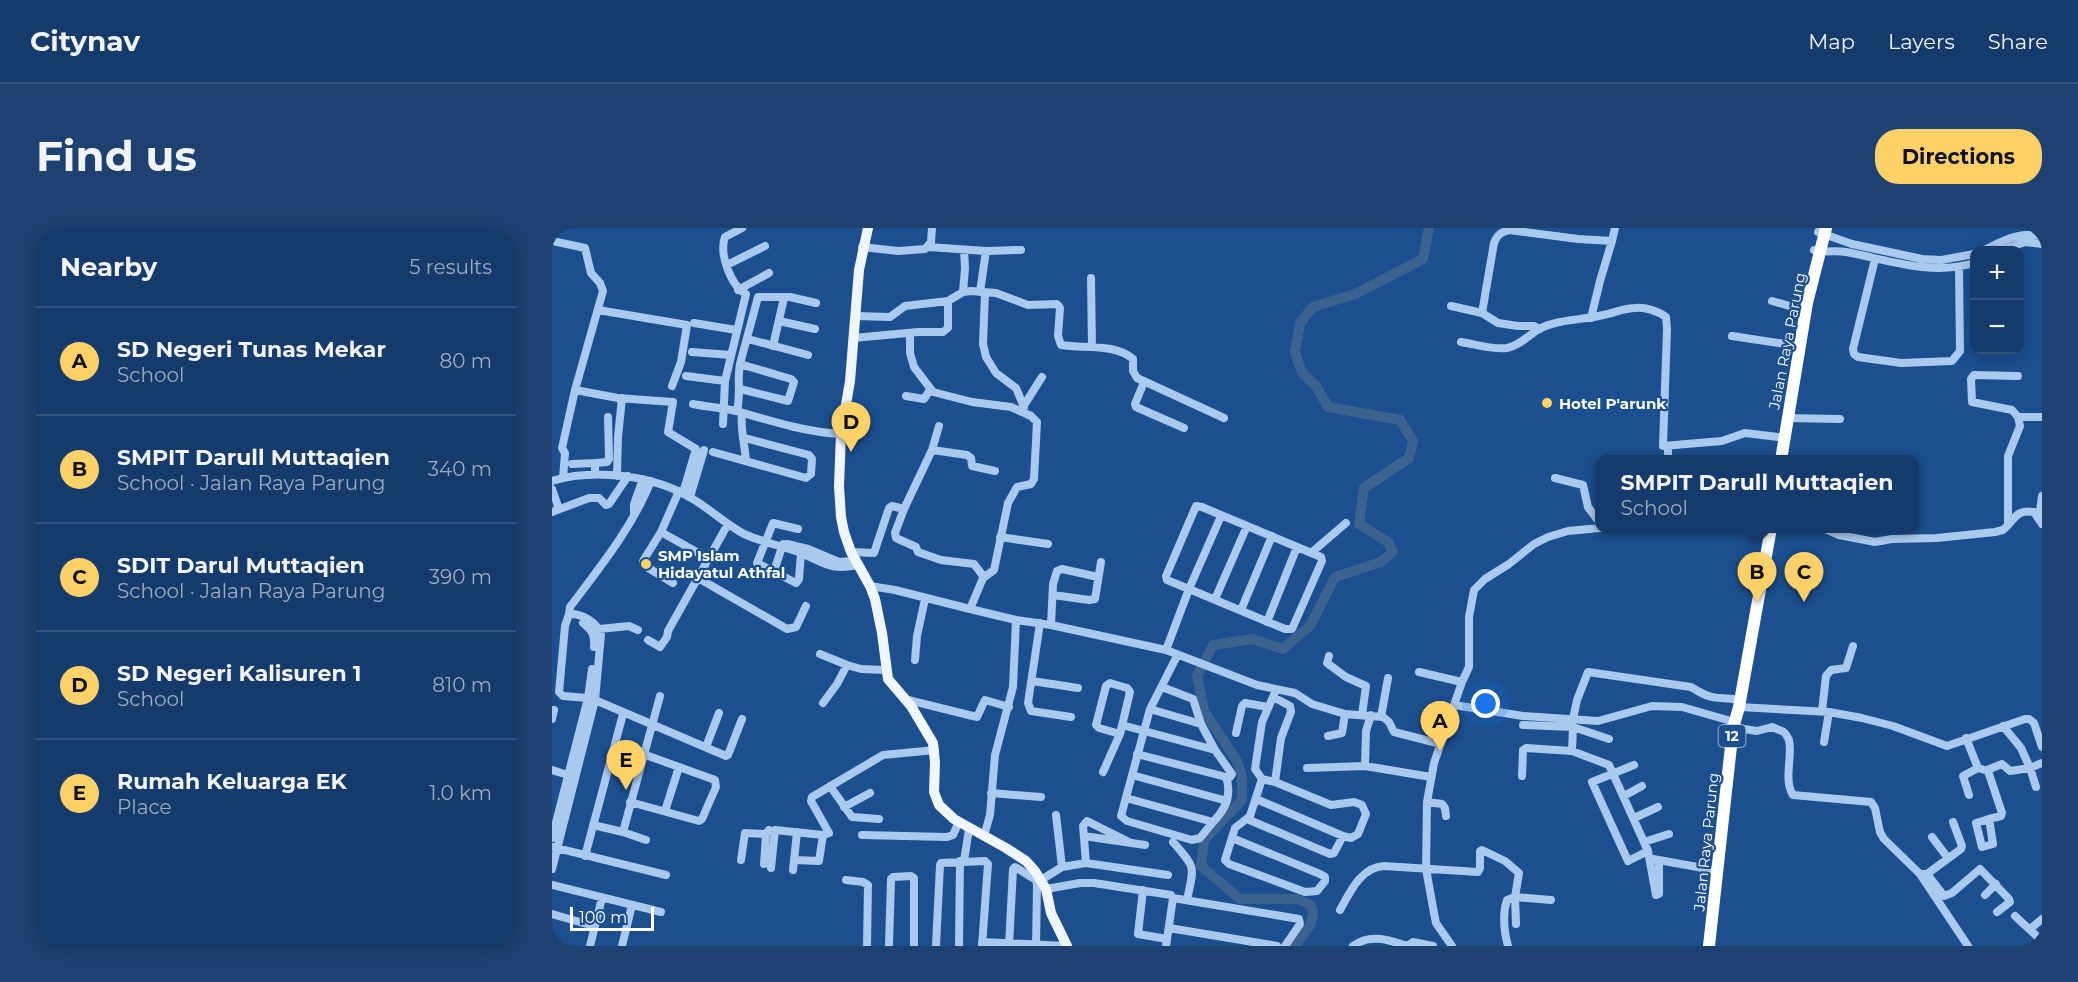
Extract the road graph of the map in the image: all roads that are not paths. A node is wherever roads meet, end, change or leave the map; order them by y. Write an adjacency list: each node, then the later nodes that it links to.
1 (742, 228): 27 (street)
2 (868, 228): 16 (main road)
3 (932, 228): 17 (street)
4 (1614, 228): 10 (street)
5 (1526, 230): 10 (street); 43 (street)
6 (1822, 231): 8 (street); 22 (highway, Jalan Raya Parung)
7 (2042, 236): 11 (street)
8 (1839, 240): 18 (street); 23 (street)
9 (552, 241): 42 (street)
10 (1612, 241): 45 (street)
11 (2011, 242): 12 (street); 14 (street); 15 (street)
12 (2042, 244)
13 (765, 246): 27 (street)
14 (1998, 246)
15 (2006, 246)
16 (862, 247): 17 (street); 44 (main road)
17 (928, 247): 19 (street)
18 (1851, 248): 23 (street); 25 (street); 28 (street)
19 (964, 250): 21 (street); 33 (street)
20 (1021, 250): 21 (street)
21 (986, 251): 34 (street)
22 (1817, 251): 23 (street); 41 (highway, Jalan Raya Parung); 82 (highway, Jalan Raya Parung)
23 (1837, 251)
24 (1970, 255): 28 (street)
25 (1875, 259): 28 (street); 29 (street)
26 (1970, 264): 29 (street)
27 (727, 265): 32 (street)
28 (1941, 265): 29 (street)
29 (1959, 267)
30 (769, 273): 32 (street)
31 (1091, 278): 58 (street)
32 (742, 292): 35 (street); 50 (street)
33 (963, 292): 34 (street); 37 (street)
34 (982, 292): 58 (street); 75 (street)
35 (758, 297): 36 (street); 54 (street)
36 (784, 298): 39 (street); 46 (street)
37 (948, 301): 44 (street); 51 (street)
38 (1772, 301): 41 (street)
39 (816, 303)
40 (1451, 306): 43 (street)
41 (1800, 309): 56 (highway, Jalan Raya Parung)
42 (598, 310): 47 (street); 70 (street)
43 (1482, 313): 49 (street)
44 (855, 315): 53 (main road)
45 (1591, 318): 49 (street); 91 (street)
46 (779, 321): 48 (street); 57 (street)
47 (690, 324): 50 (street); 68 (street)
48 (814, 329)
49 (1540, 329): 55 (street)
50 (736, 330): 60 (street)
51 (910, 333): 53 (street); 71 (street)
52 (1732, 336): 56 (street)
53 (854, 338): 87 (main road)
54 (748, 339): 57 (street); 62 (street)
55 (1461, 342)
56 (1792, 345): 88 (highway, Jalan Raya Parung)
57 (773, 346): 61 (street)
58 (1092, 347): 67 (street)
59 (692, 352): 60 (street)
60 (730, 355): 66 (street)
61 (808, 355)
62 (740, 364): 69 (street); 69 (street)
63 (686, 376): 66 (street)
64 (2018, 376): 79 (street)
65 (1042, 377): 75 (street)
66 (725, 381): 76 (street)
67 (1144, 382): 81 (street); 86 (street)
68 (672, 386)
69 (740, 389): 77 (street)
70 (575, 390): 73 (street); 92 (street)
71 (930, 390): 72 (street); 75 (street)
72 (906, 396)
73 (622, 398): 102 (street); 109 (street)
74 (693, 404): 76 (street)
75 (1022, 409): 127 (street)
76 (723, 410): 77 (street); 84 (street)
77 (739, 412): 87 (street); 89 (street)
78 (608, 417): 98 (street)
79 (2018, 417): 80 (street); 119 (street)
80 (2042, 417)
81 (1224, 418)
82 (1787, 418): 83 (street); 96 (highway, Jalan Raya Parung)
83 (1840, 419)
84 (723, 424)
85 (939, 426): 93 (street)
86 (1184, 428)
87 (841, 434): 135 (main road)
88 (1778, 437): 91 (street); 95 (highway, Jalan Raya Parung)
89 (745, 438): 97 (street); 97 (street)
90 (552, 443): 92 (street)
91 (1668, 446): 94 (street)
92 (562, 448): 104 (street)
93 (932, 450): 100 (street); 111 (street)
94 (1668, 455)
95 (1776, 455)
96 (1782, 455)
97 (746, 461): 109 (street)
98 (595, 463): 99 (street); 101 (street)
99 (572, 464)
100 (995, 471)
101 (595, 475): 102 (street); 104 (street)
102 (617, 476): 103 (street)
103 (628, 476): 106 (street); 112 (street)
104 (563, 478): 107 (street)
105 (1555, 478): 114 (street)
106 (647, 480): 109 (street); 150 (street)
107 (552, 481)
108 (552, 489): 112 (street)
109 (684, 494): 117 (street); 122 (street)
110 (2042, 496): 115 (street)
111 (904, 509): 135 (street); 138 (street)
112 (556, 511)
113 (1221, 516): 118 (street); 143 (street); 143 (street)
114 (1595, 517)
115 (2041, 521): 119 (street)
116 (1346, 523): 133 (street)
117 (728, 524): 128 (street); 134 (street)
118 (1247, 526): 126 (street); 146 (street)
119 (2008, 526): 125 (street)
120 (1595, 528): 169 (street)
121 (798, 529): 128 (street)
122 (661, 532): 134 (street); 141 (street)
123 (1763, 533): 178 (highway, Jalan Raya Parung / 12)
124 (1770, 533): 178 (highway, Jalan Raya Parung / 12)
125 (1836, 533)
126 (1272, 536): 131 (street); 149 (street)
127 (1000, 537): 129 (street); 138 (street)
128 (768, 542): 130 (street); 137 (street)
129 (1048, 544)
130 (782, 545): 132 (street); 135 (street); 137 (street)
131 (1297, 547): 133 (street); 152 (street)
132 (801, 553): 135 (street); 137 (street)
133 (1311, 553): 152 (street)
134 (709, 559): 140 (street)
135 (854, 559): 142 (main road)
136 (1101, 562): 139 (street)
137 (774, 571)
138 (984, 576): 148 (street)
139 (1098, 577): 144 (street); 144 (street)
140 (698, 578): 147 (street); 157 (street)
141 (673, 583)
142 (870, 586): 145 (street); 165 (main road)
143 (1189, 589): 146 (street); 159 (street)
144 (1053, 595): 154 (street)
145 (925, 599): 148 (street); 163 (street)
146 (1215, 599): 149 (street)
147 (806, 606)
148 (970, 609): 151 (street)
149 (1241, 610): 152 (street)
150 (572, 614): 155 (street); 174 (street); 174 (street)
151 (1016, 620): 153 (street); 180 (street)
152 (1267, 622)
153 (1040, 623): 154 (street); 168 (street)
154 (1051, 625): 159 (street)
155 (599, 629): 156 (street); 174 (street)
156 (638, 630)
157 (648, 640)
158 (1853, 645): 184 (street)
159 (1166, 650): 161 (street)
160 (820, 654): 164 (street)
161 (1177, 656): 170 (street); 172 (street)
162 (1329, 656): 188 (street)
163 (915, 660)
164 (847, 664): 165 (street); 177 (street)
165 (885, 670): 175 (main road)
166 (1419, 672): 169 (street)
167 (1388, 678): 190 (street)
168 (1032, 681): 171 (street); 189 (street)
169 (1462, 682): 179 (street)
170 (1162, 687): 182 (street); 194 (street)
171 (1078, 688)
172 (1275, 693): 176 (street); 181 (street); 183 (street)
173 (660, 696): 195 (street)
174 (591, 699): 186 (street); 224 (street); 275 (street)
175 (904, 699): 180 (street); 209 (main road)
176 (1308, 702): 183 (street); 187 (street)
177 (823, 703)
178 (1737, 703): 184 (street); 193 (street); 197 (highway, Jalan Raya Parung / 12)
179 (1454, 705): 193 (street); 206 (street)
180 (1009, 707): 235 (street)
181 (1268, 707): 201 (street); 229 (street)
182 (1150, 709): 194 (street); 200 (street)
183 (1291, 709): 230 (street)
184 (1826, 712): 203 (street); 205 (street)
185 (719, 713): 207 (street)
186 (623, 714): 195 (street); 256 (street)
187 (1345, 714): 188 (street); 202 (street)
188 (1366, 715): 190 (street); 216 (street)
189 (1071, 717)
190 (1381, 717): 206 (street)
191 (742, 719): 207 (street)
192 (2038, 722): 198 (street); 208 (street)
193 (1573, 723): 196 (street); 197 (street); 204 (street); 211 (street)
194 (1201, 724): 210 (street)
195 (652, 725): 207 (street); 212 (street)
196 (1523, 725)
197 (1731, 725): 288 (highway, Jalan Raya Parung / 12); 289 (street); 336 (highway, Jalan Raya Parung / 12)
198 (2003, 726): 203 (street); 219 (street)
199 (1121, 730): 199 (street); 200 (street); 222 (street)
200 (1144, 731): 210 (street); 213 (street)
201 (1236, 733)
202 (1328, 736)
203 (1966, 738): 220 (street)
204 (1609, 739)
205 (1824, 742)
206 (1441, 744): 228 (street)
207 (706, 747)
208 (2042, 747)
209 (935, 750): 231 (street); 253 (main road)
210 (1215, 750): 227 (street)
211 (1572, 751): 223 (street); 226 (street)
212 (643, 754): 217 (street); 242 (street)
213 (1137, 754): 225 (street); 227 (street)
214 (2042, 764): 219 (street)
215 (1634, 765): 223 (street)
216 (1365, 766): 218 (street); 228 (street)
217 (679, 767): 246 (street); 246 (street)
218 (1307, 768)
219 (2030, 768): 220 (street); 233 (street)
220 (1982, 769): 236 (street); 252 (street)
221 (552, 770): 224 (street)
222 (1103, 772)
223 (1613, 773): 237 (street); 277 (street)
224 (568, 775): 268 (street)
225 (1132, 775): 239 (street); 241 (street)
226 (1522, 776)
227 (1226, 777): 241 (street)
228 (1431, 777): 243 (street)
229 (1262, 779): 230 (street); 240 (street)
230 (1275, 782): 266 (street)
231 (830, 786): 244 (street); 262 (street)
232 (1642, 786): 237 (street)
233 (2036, 788)
234 (870, 793): 244 (street)
235 (991, 793): 238 (street); 264 (street)
236 (1969, 795)
237 (1624, 796): 249 (street)
238 (1041, 797)
239 (1126, 798): 254 (street); 254 (street)
240 (1256, 799): 251 (street); 266 (street)
241 (1227, 801): 254 (street)
242 (630, 802): 246 (street); 258 (street)
243 (1427, 802): 248 (street); 285 (street)
244 (844, 807): 250 (street)
245 (1658, 807): 249 (street)
246 (665, 811)
247 (1056, 815): 284 (street)
248 (1446, 816)
249 (1634, 818): 272 (street)
250 (879, 819)
251 (1247, 819): 266 (street); 269 (street)
252 (1989, 819)
253 (959, 822): 257 (main road); 263 (street)
254 (1213, 822)
255 (1953, 822): 278 (street)
256 (593, 825): 258 (street); 276 (street)
257 (969, 829): 264 (main road); 281 (street)
258 (623, 832): 270 (street)
259 (771, 832): 260 (street); 279 (street); 283 (street)
260 (797, 832): 262 (street); 280 (street)
261 (1668, 834): 272 (street)
262 (823, 835): 280 (street)
263 (862, 835)
264 (984, 836): 294 (main road)
265 (1084, 836): 273 (street); 273 (street); 282 (street)
266 (1343, 836)
267 (1932, 837): 278 (street)
268 (552, 838)
269 (1232, 838): 269 (street)
270 (646, 840)
271 (1173, 842): 301 (street)
272 (1644, 842): 277 (street)
273 (1131, 843): 274 (street)
274 (1145, 845)
275 (555, 848): 276 (street); 286 (street)
276 (585, 856): 290 (street)
277 (1652, 857): 288 (street)
278 (1948, 858): 289 (street)
279 (741, 860)
280 (794, 860): 287 (street)
281 (962, 861): 317 (street); 326 (street); 327 (street)
282 (1086, 863): 284 (street); 291 (street)
283 (767, 866)
284 (1062, 867): 294 (street)
285 (1426, 868): 298 (street); 304 (street); 334 (street)
286 (552, 869)
287 (793, 870)
288 (1714, 870): 336 (highway, Jalan Raya Parung / 12)
289 (1923, 874): 295 (street); 337 (street)
290 (666, 875)
291 (1168, 875)
292 (846, 880): 323 (street)
293 (552, 885): 299 (street)
294 (1043, 885): 296 (street); 328 (main road)
295 (1996, 885): 297 (street); 306 (street)
296 (1143, 890): 300 (street); 315 (street)
297 (1985, 895)
298 (1515, 897): 302 (street); 310 (street); 335 (street)
299 (602, 898): 303 (street); 311 (street)
300 (1173, 898): 301 (street); 312 (street)
301 (1187, 900): 330 (street)
302 (1551, 900)
303 (632, 905): 305 (street); 322 (street)
304 (1340, 910)
305 (661, 912)
306 (1997, 912)
307 (552, 915): 311 (street)
308 (2016, 916): 313 (street)
309 (2042, 919): 313 (street)
310 (1516, 924)
311 (594, 926): 321 (street)
312 (1169, 928): 315 (street); 329 (street)
313 (2030, 928): 314 (street)
314 (2042, 941)
315 (1166, 943)
316 (552, 944): 320 (street)
317 (982, 944): 318 (street)
318 (1010, 944): 319 (street); 319 (street)
319 (1036, 945): 328 (street)
320 (561, 946)
321 (590, 946)
322 (622, 946)
323 (867, 946)
324 (889, 946): 325 (street)
325 (914, 946)
326 (936, 946)
327 (959, 946)
328 (1066, 946)
329 (1277, 946)
330 (1285, 946)
331 (1353, 946): 332 (street)
332 (1407, 946): 333 (street)
333 (1433, 946)
334 (1452, 946)
335 (1508, 946)
336 (1708, 946)
337 (1968, 946)

